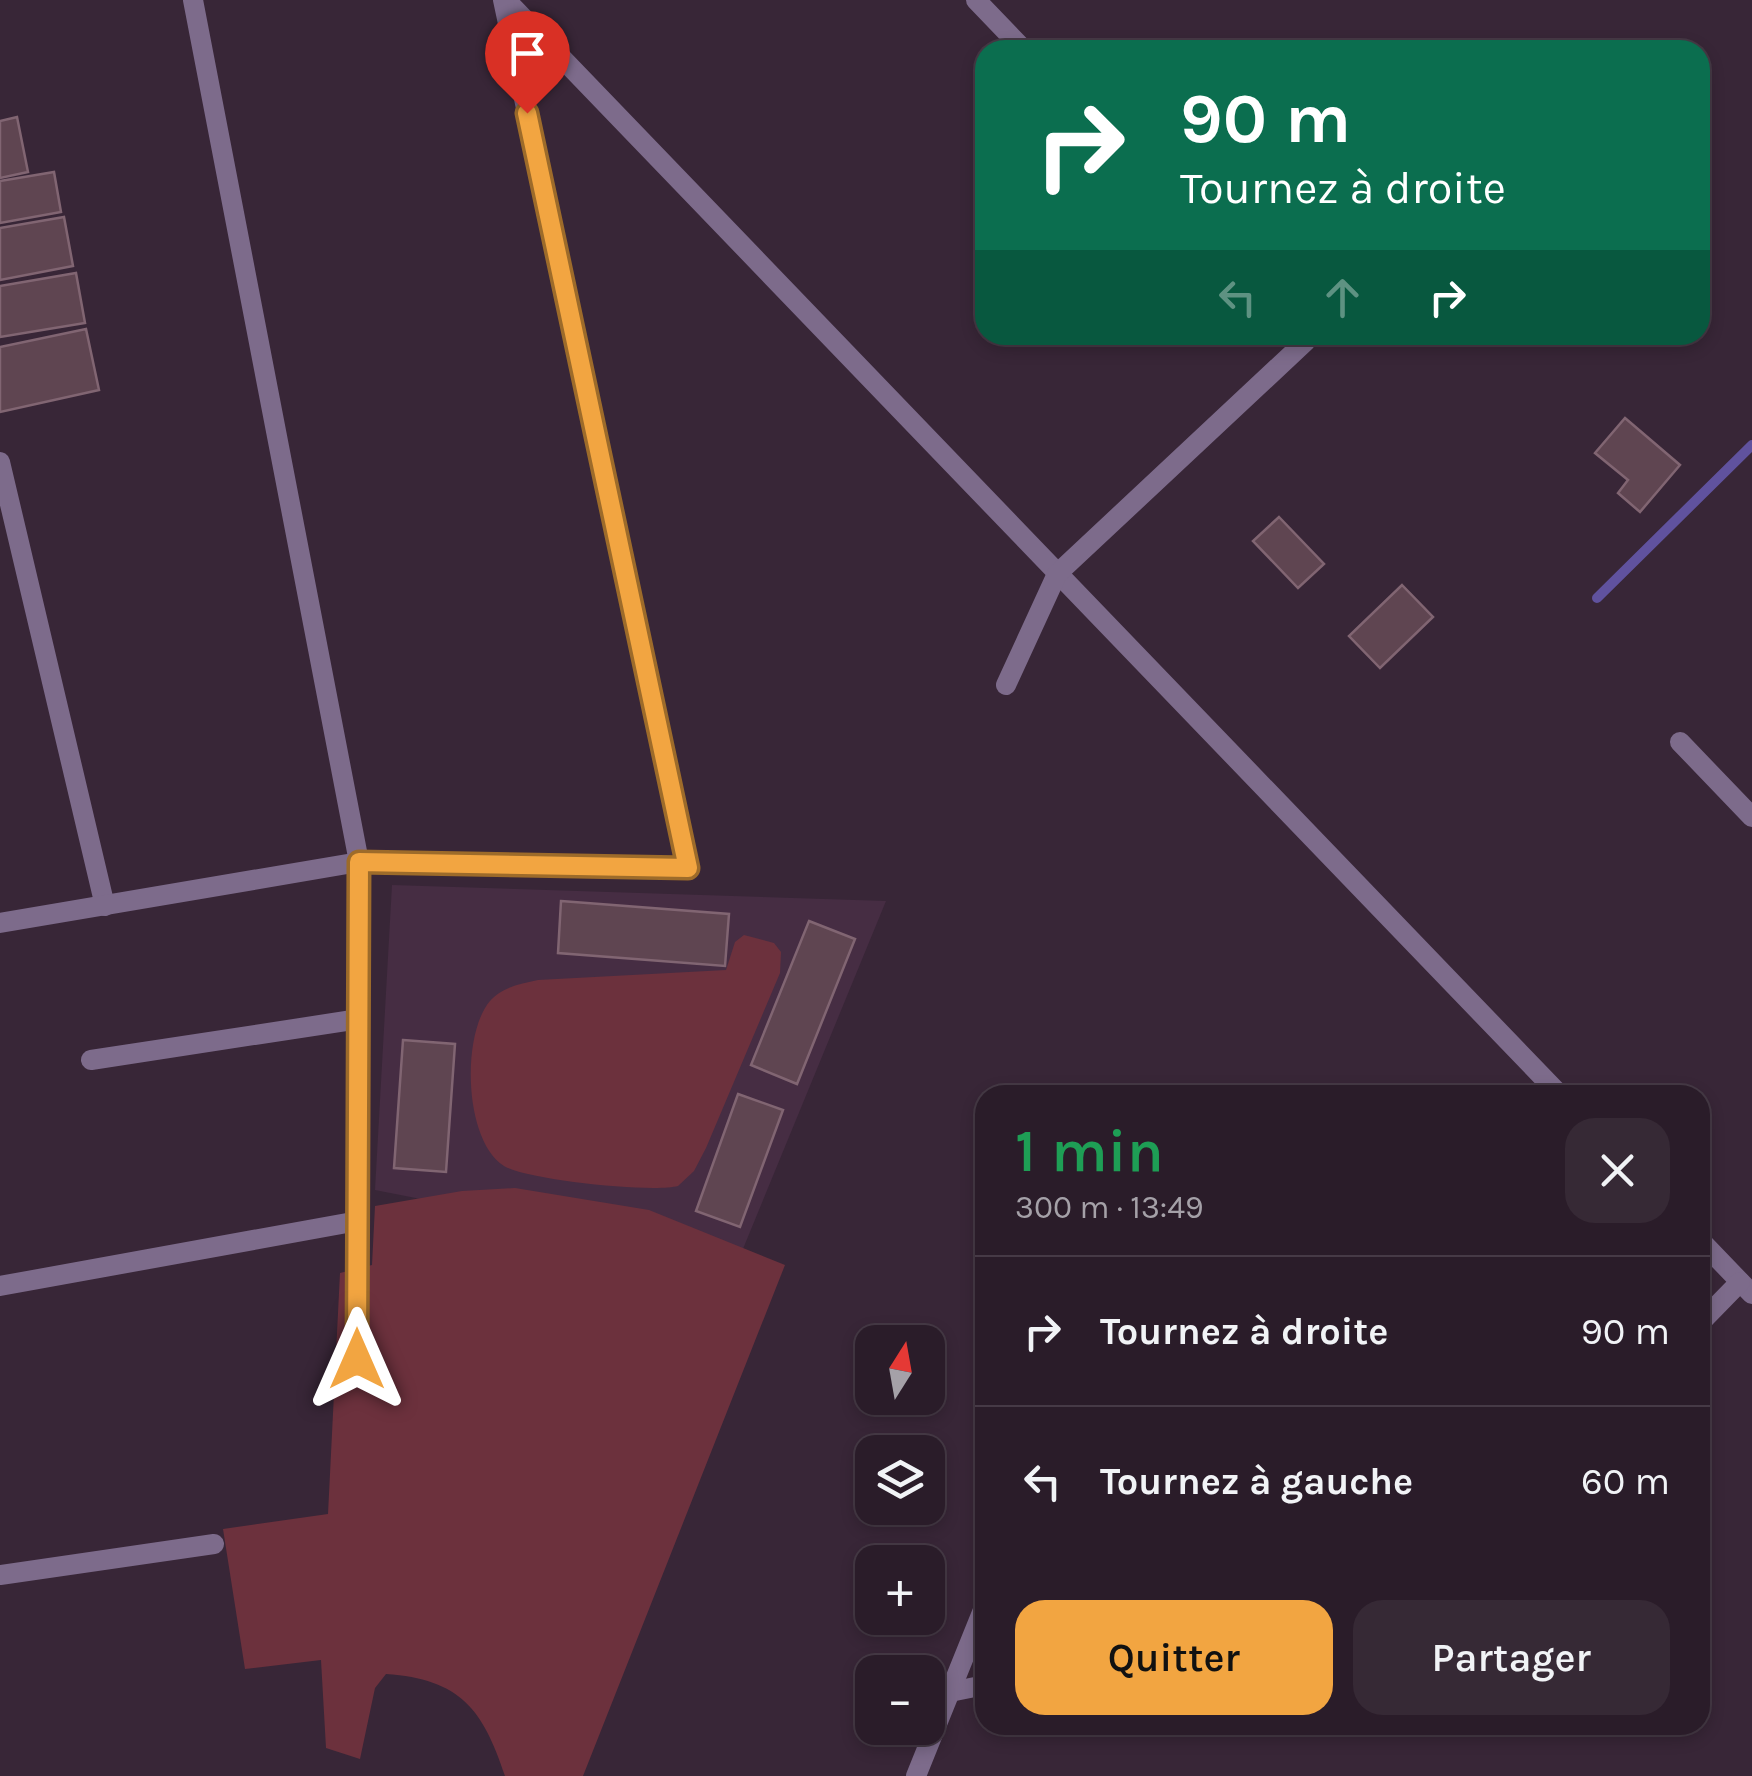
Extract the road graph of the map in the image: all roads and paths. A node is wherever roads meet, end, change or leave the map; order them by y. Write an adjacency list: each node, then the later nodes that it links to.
1 (193, 0): 11 (street)
2 (505, 0): 7 (street); 11 (street)
3 (976, 0): 4 (street)
4 (1014, 40)
5 (1301, 345): 7 (street)
6 (0, 462): 12 (street)
7 (1057, 574): 8 (street); 16 (street)
8 (1006, 685)
9 (1680, 742): 10 (street)
10 (1752, 816)
11 (359, 862): 12 (street); 14 (street)
12 (105, 906): 13 (street)
13 (0, 924)
14 (358, 1019): 15 (street); 17 (street)
15 (91, 1060)
16 (1550, 1085)
17 (358, 1222): 19 (street); 22 (street)
18 (1710, 1250): 20 (street)
19 (0, 1286)
20 (1746, 1288): 21 (street)
21 (1710, 1315)
22 (357, 1359)
23 (214, 1544): 24 (street)
24 (0, 1575)
25 (975, 1630): 27 (street)
26 (975, 1688): 27 (street)
27 (950, 1692): 28 (street)
28 (916, 1776)

